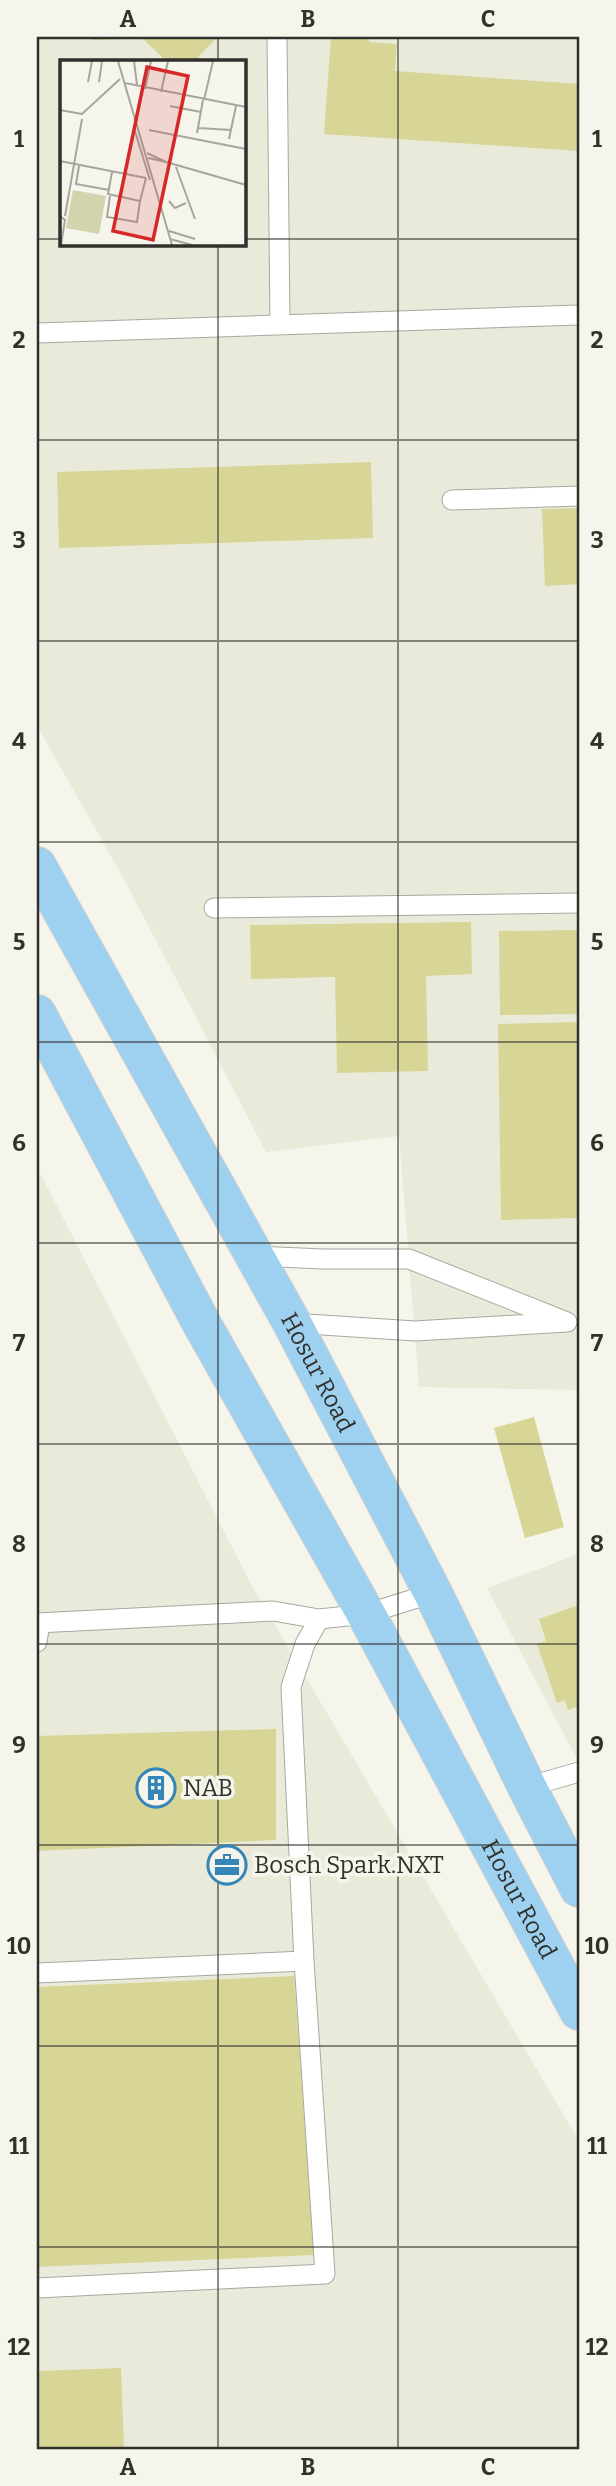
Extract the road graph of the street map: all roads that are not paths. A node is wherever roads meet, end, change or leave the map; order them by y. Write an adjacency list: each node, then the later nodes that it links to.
1 (277, 37): 3 (lane)
2 (579, 315): 3 (lane)
3 (280, 325): 4 (lane)
4 (37, 333)
5 (579, 496): 6 (lane)
6 (452, 500)
7 (37, 866): 11 (main road, Hosur Road)
8 (579, 903): 9 (lane)
9 (215, 908)
10 (37, 1014): 15 (main road, Hosur Road)
11 (256, 1256): 12 (main road, Hosur Road); 13 (lane)
12 (292, 1323): 13 (lane); 14 (main road, Hosur Road)
13 (573, 1323)
14 (433, 1593): 15 (lane); 19 (main road, Hosur Road)
15 (366, 1614): 16 (lane); 23 (main road, Hosur Road)
16 (319, 1619): 17 (lane); 21 (lane)
17 (38, 1629)
18 (579, 1772): 19 (lane)
19 (527, 1787): 20 (main road, Hosur Road)
20 (579, 1888)
21 (304, 1961): 22 (lane); 24 (lane)
22 (37, 1973)
23 (579, 2011)
24 (37, 2288)

